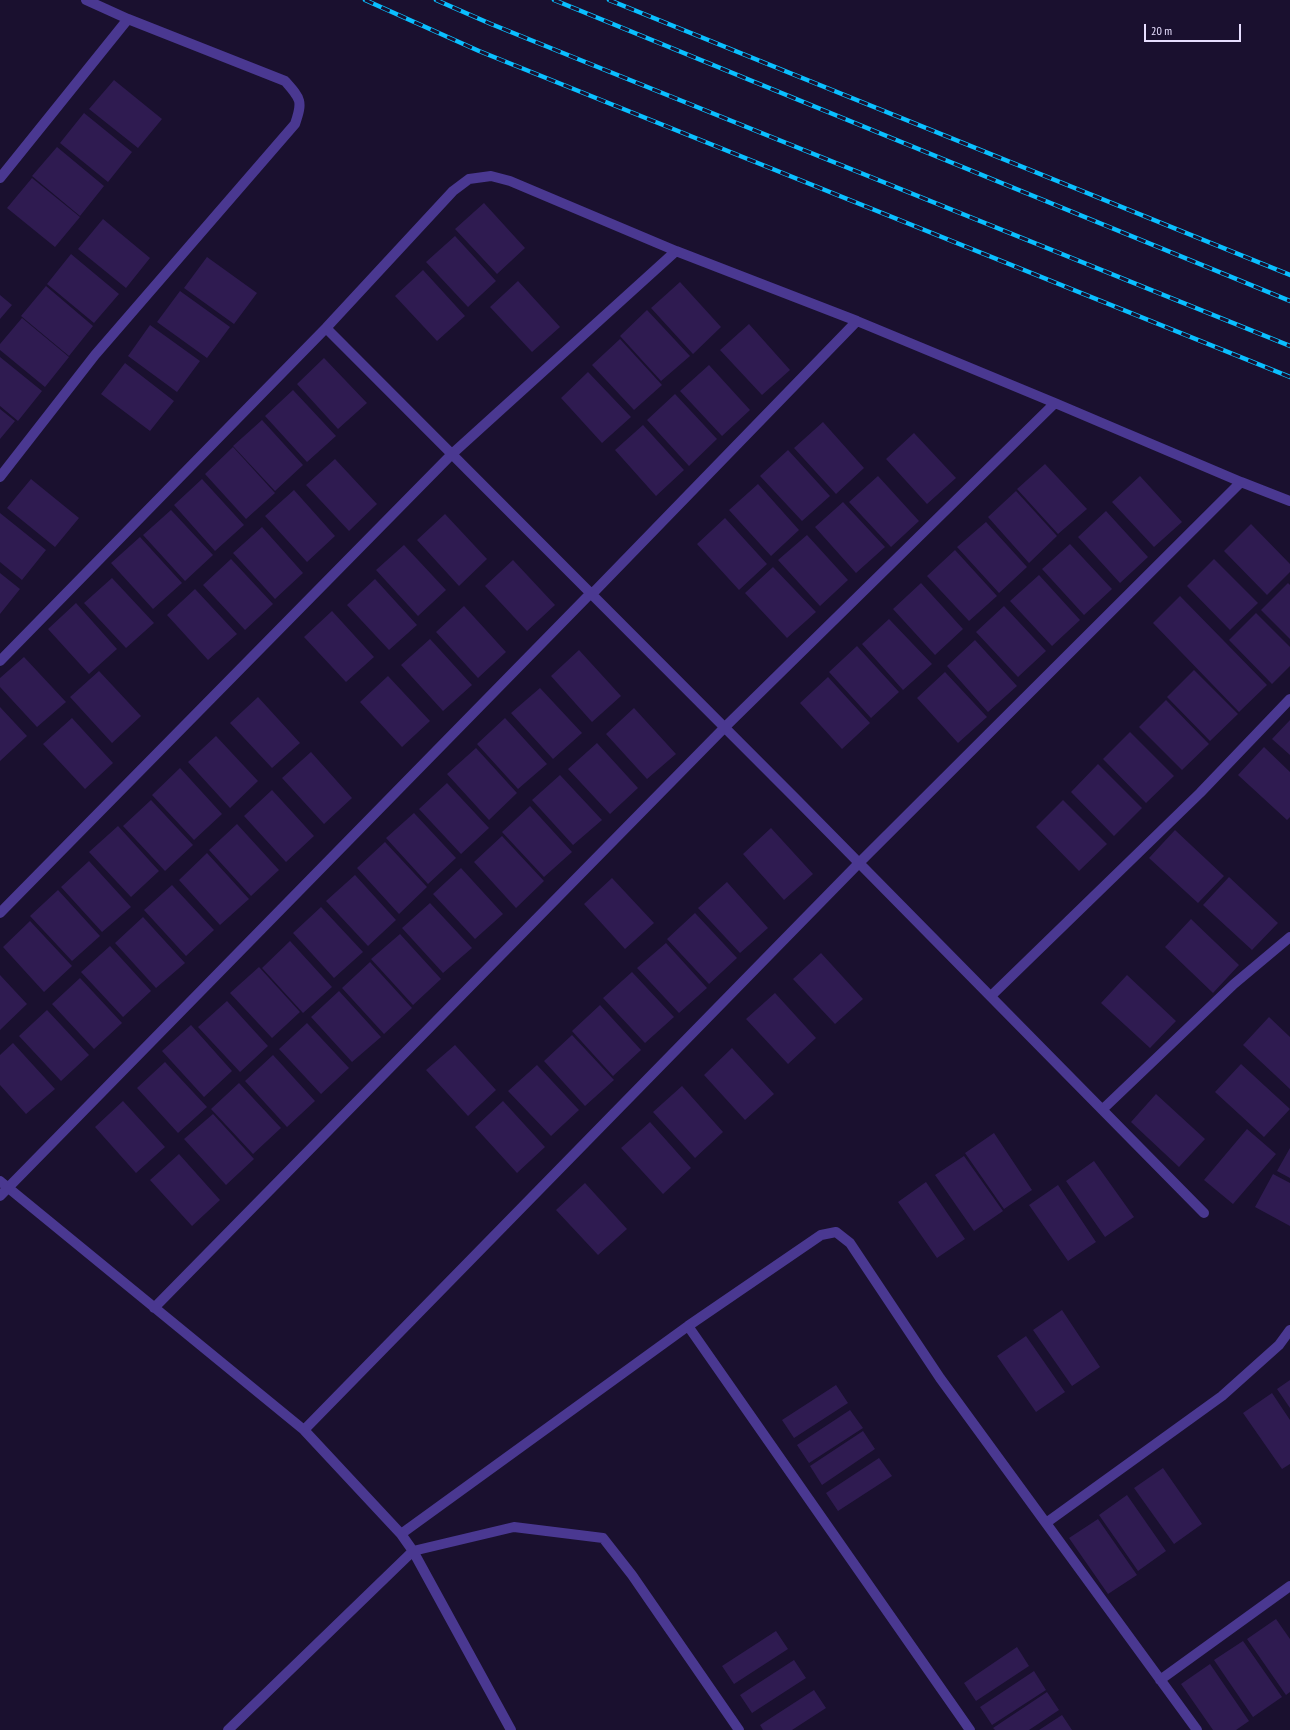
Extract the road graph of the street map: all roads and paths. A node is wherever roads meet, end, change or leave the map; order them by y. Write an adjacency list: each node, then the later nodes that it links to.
1 (86, 0): 2 (street)
2 (128, 19): 3 (street); 9 (street)
3 (0, 178)
4 (676, 251): 5 (street); 6 (street); 8 (street)
5 (856, 321): 7 (street); 12 (street)
6 (326, 328): 8 (street); 13 (street)
7 (1055, 403): 10 (street); 15 (street)
8 (452, 454): 12 (street); 17 (street)
9 (0, 477)
10 (1241, 482): 11 (street); 16 (street)
11 (1290, 501)
12 (592, 594): 15 (street); 22 (street)
13 (0, 661)
14 (1290, 699): 19 (street)
15 (725, 727): 16 (street); 25 (street)
16 (859, 863): 19 (street); 28 (street)
17 (0, 913)
18 (1290, 937): 20 (street)
19 (991, 996): 20 (street)
20 (1103, 1109): 24 (street)
21 (0, 1181): 22 (street)
22 (8, 1188): 23 (street); 25 (street)
23 (0, 1196)
24 (1204, 1213)
25 (154, 1308): 28 (street)
26 (688, 1326): 29 (street); 30 (street); 37 (street)
27 (1290, 1330): 29 (street)
28 (304, 1430): 30 (street)
29 (1046, 1524): 33 (street)
30 (401, 1534): 31 (street)
31 (414, 1551): 34 (street); 35 (street); 36 (street)
32 (1290, 1586): 33 (street)
33 (1160, 1680): 38 (street)
34 (228, 1730)
35 (511, 1730)
36 (739, 1730)
37 (970, 1730)
38 (1197, 1730)

